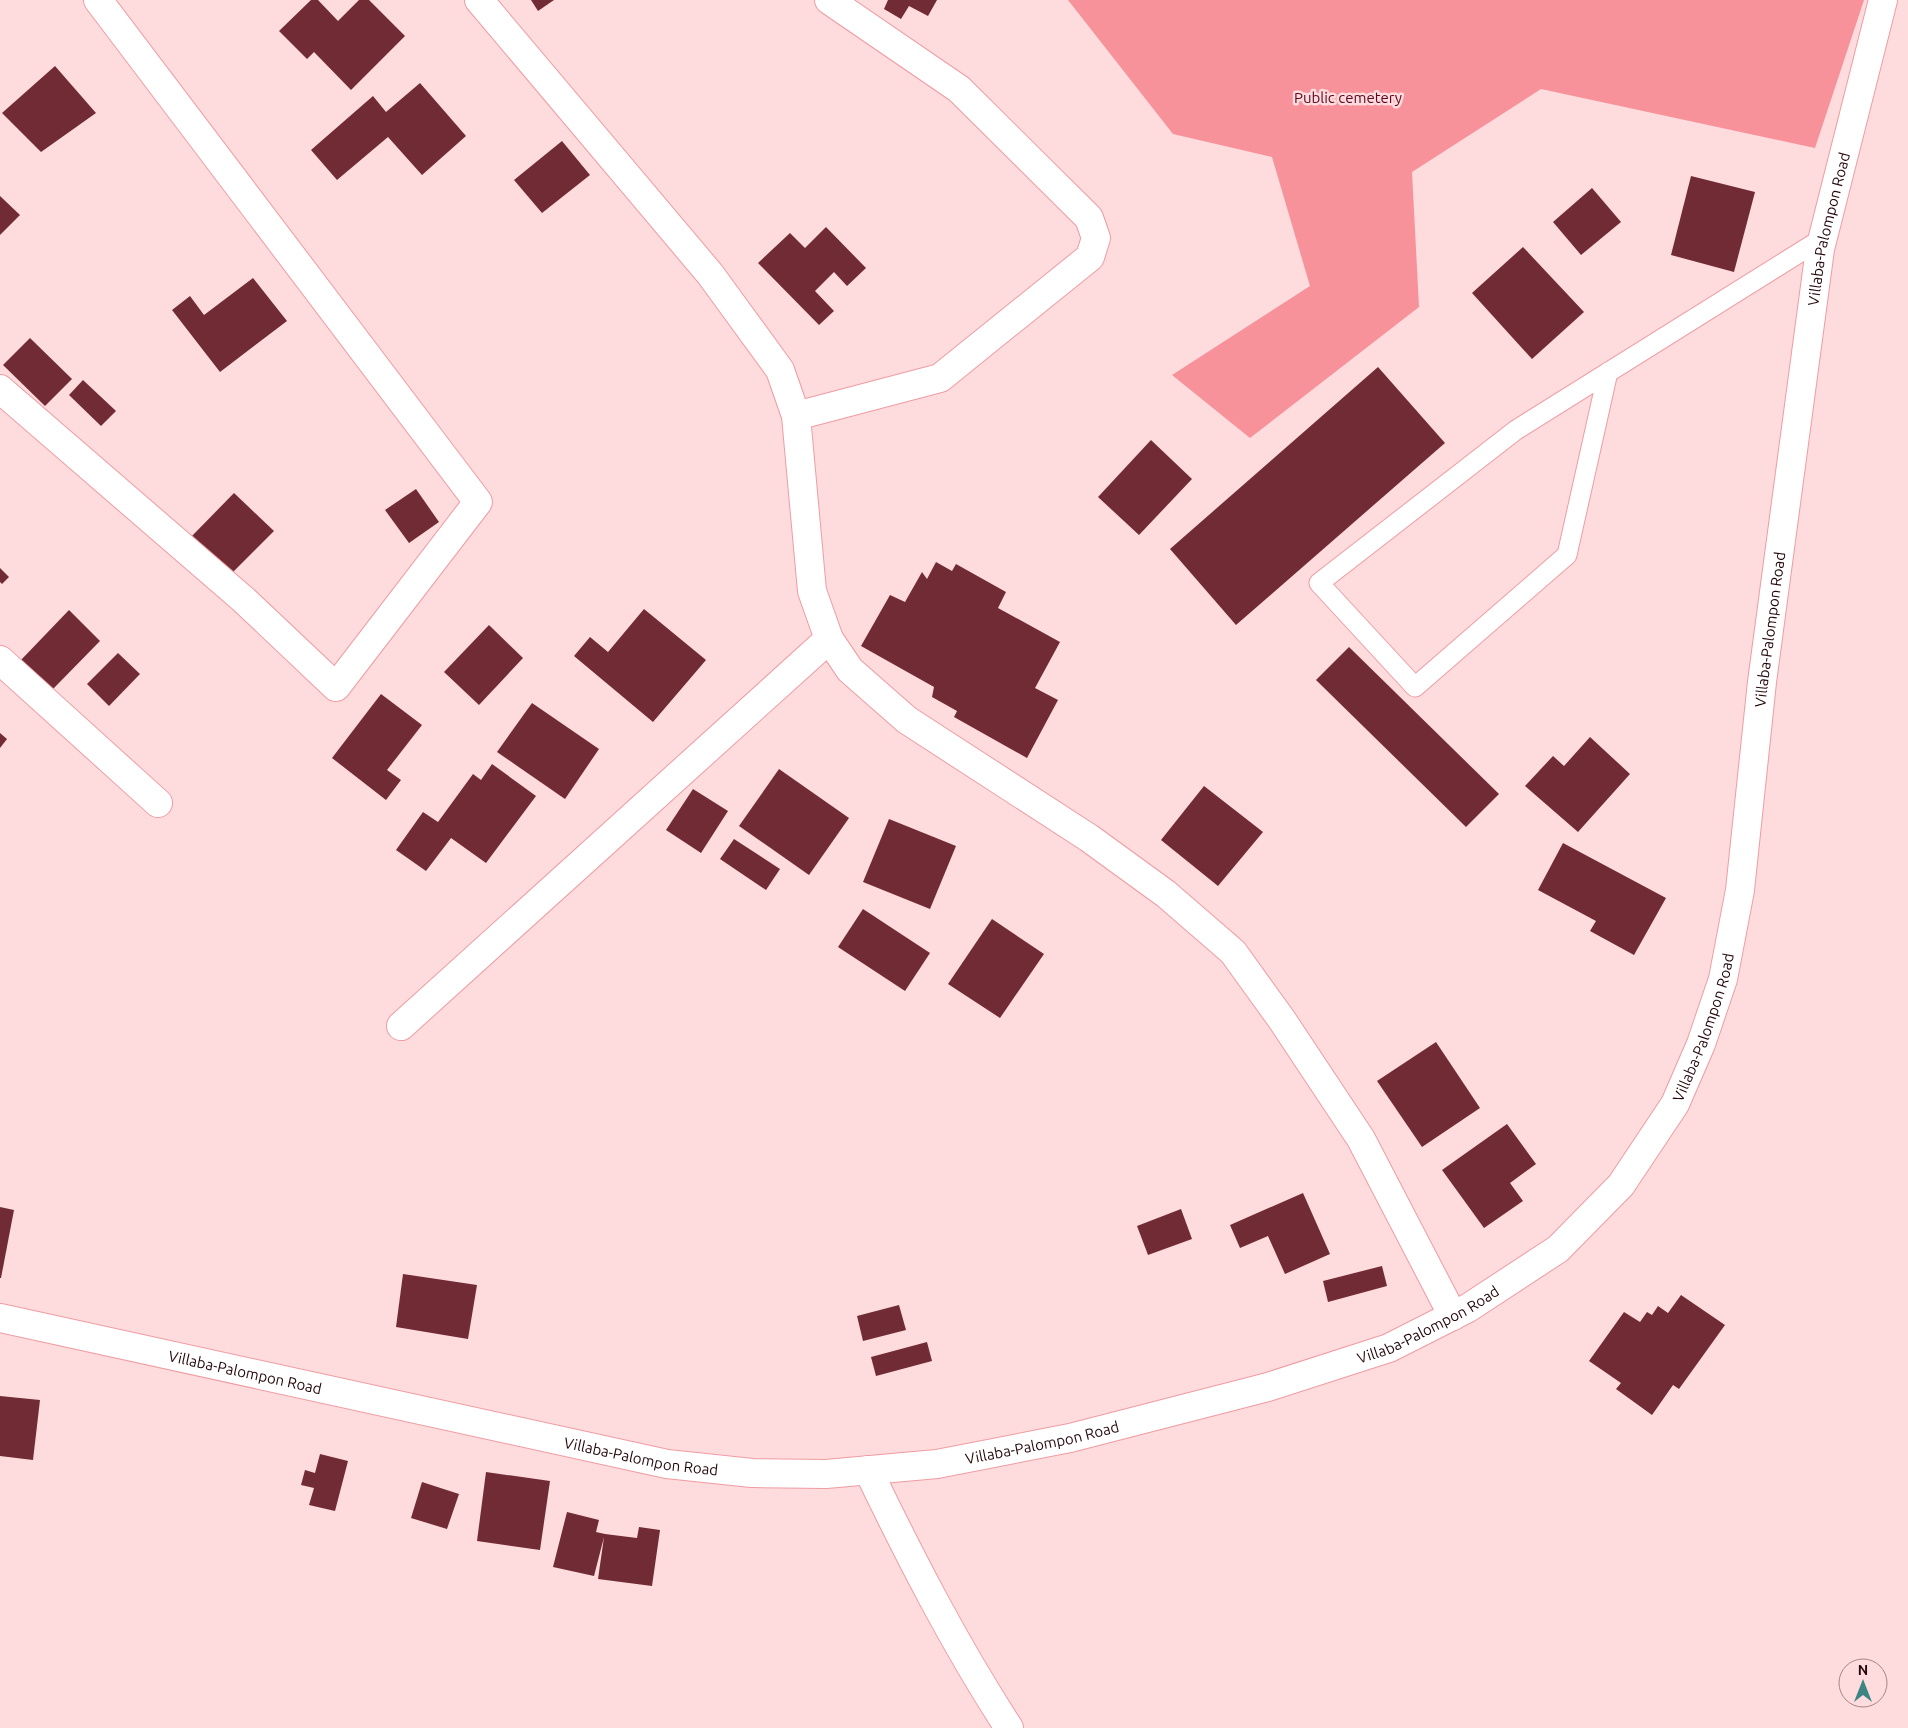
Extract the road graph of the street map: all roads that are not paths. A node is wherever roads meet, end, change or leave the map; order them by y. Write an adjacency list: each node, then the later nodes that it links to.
1 (98, 0): 7 (street)
2 (479, 0): 8 (street)
3 (829, 0): 8 (street)
4 (1883, 0): 5 (street, Villaba-Palompon Road)
5 (1822, 238): 6 (lane); 13 (street, Villaba-Palompon Road)
6 (1608, 372): 6 (lane)
7 (0, 389)
8 (796, 416): 9 (street)
9 (829, 638): 12 (street); 13 (street)
10 (0, 660): 11 (street)
11 (158, 803)
12 (401, 1026)
13 (1453, 1316): 15 (street, Villaba-Palompon Road)
14 (0, 1318): 15 (street, Villaba-Palompon Road)
15 (868, 1470): 16 (street)
16 (1009, 1728)

